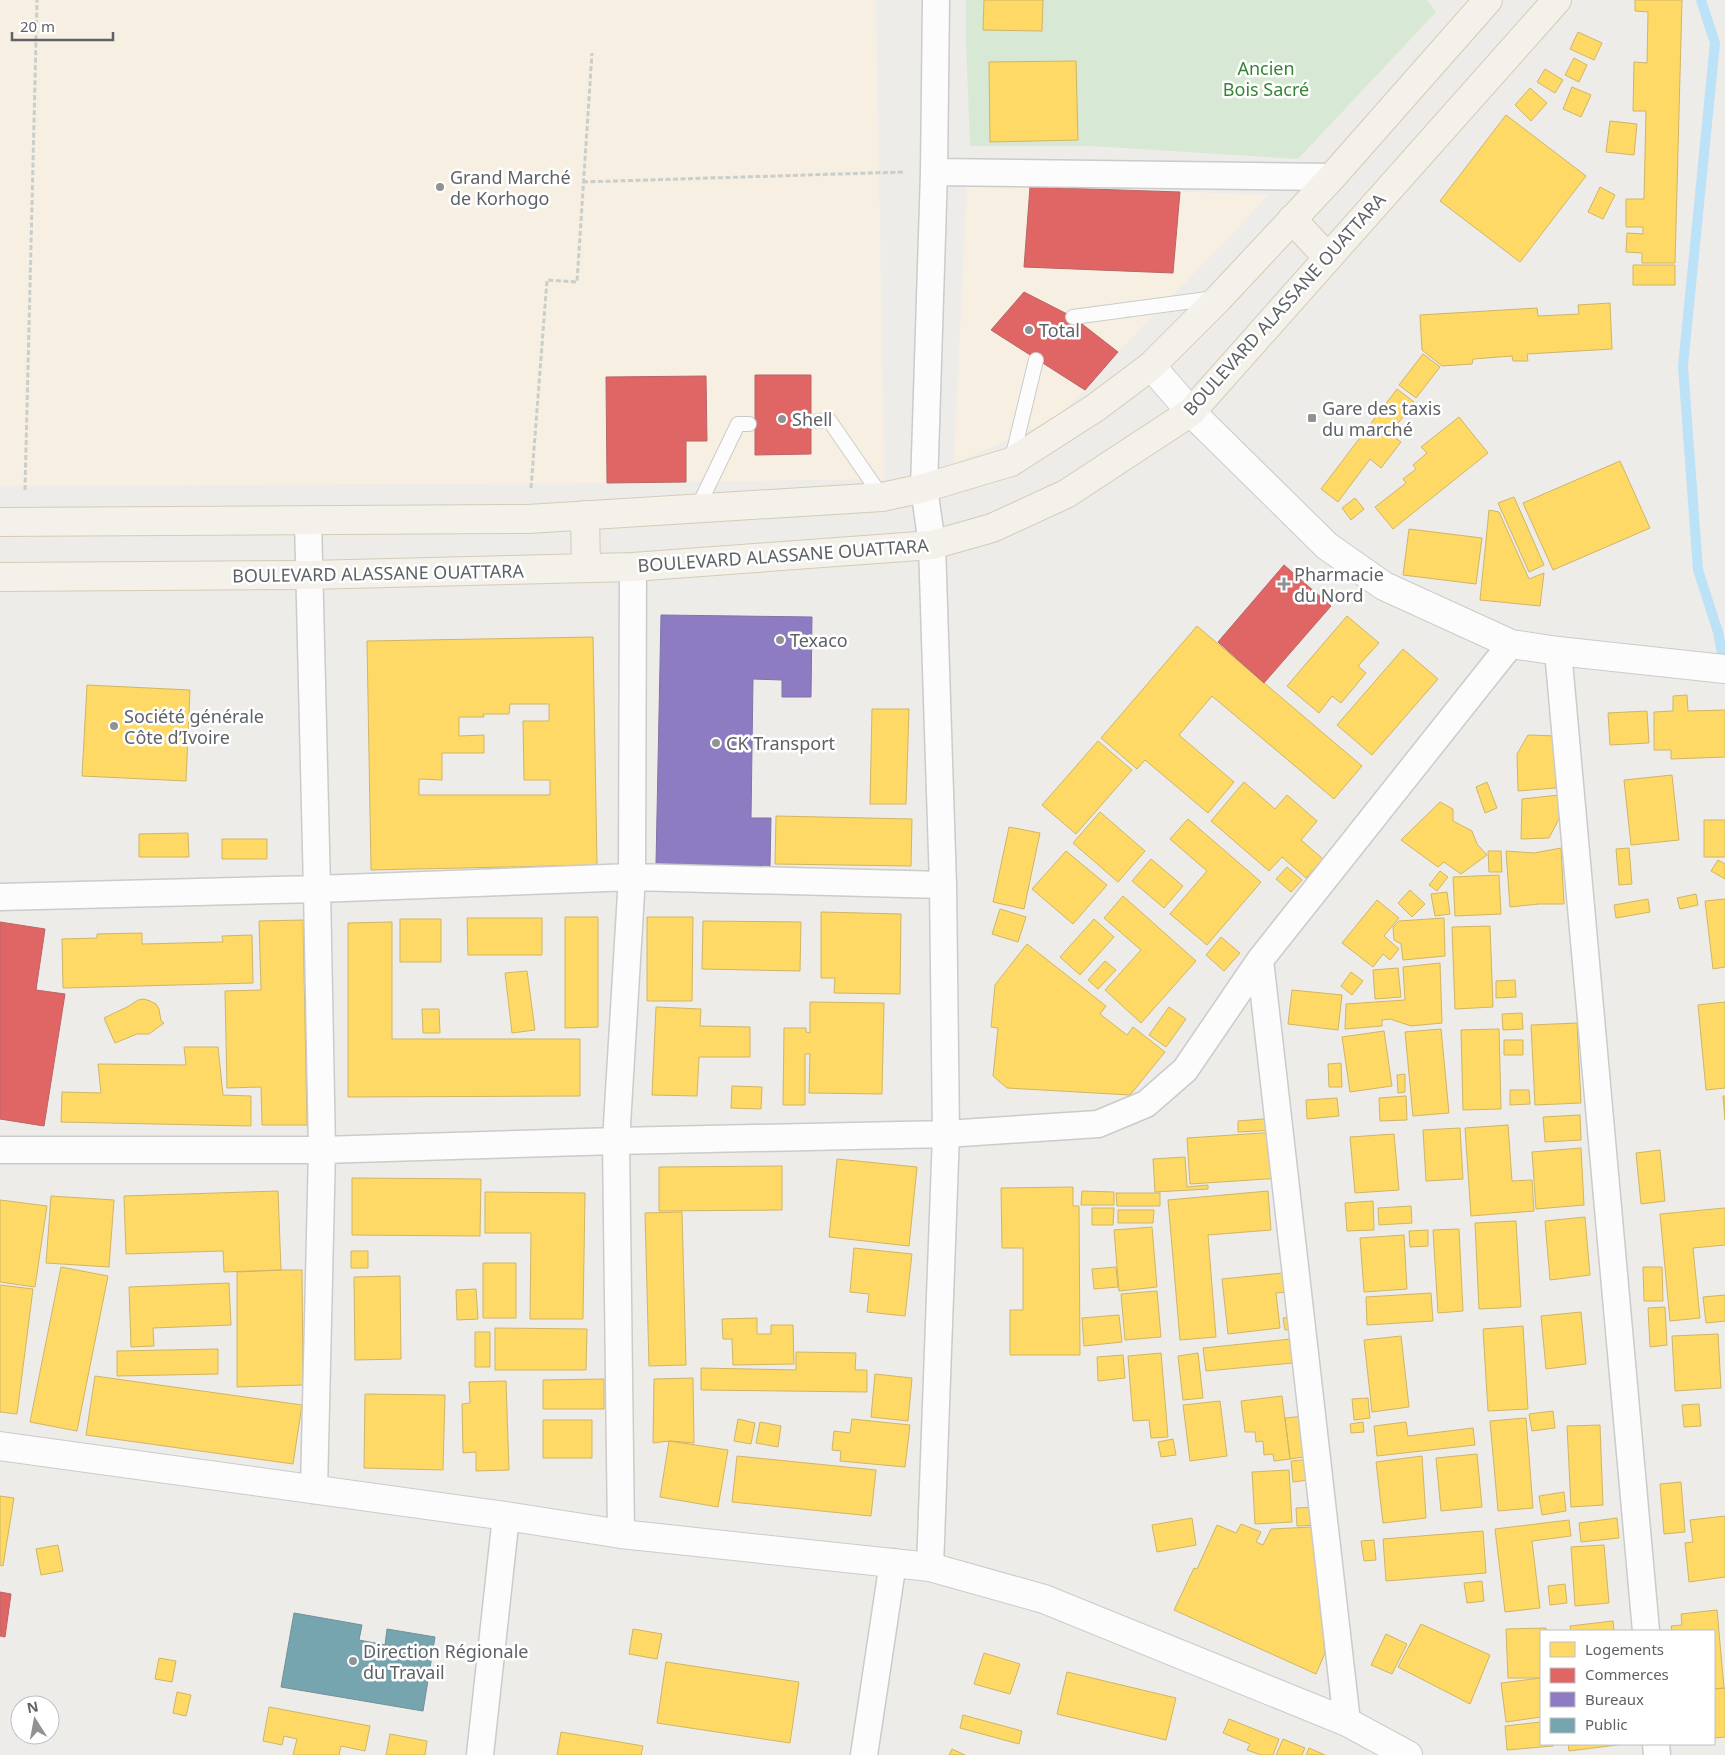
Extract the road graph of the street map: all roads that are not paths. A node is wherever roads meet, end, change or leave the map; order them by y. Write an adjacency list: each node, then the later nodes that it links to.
1 (936, 0): 4 (street)
2 (1488, 0): 5 (main road)
3 (1556, 0): 7 (main road, BOULEVARD ALASSANE OUATTARA)
4 (934, 172): 5 (street); 16 (street)
5 (1332, 177): 6 (main road)
6 (1292, 219): 7 (main road); 8 (main road)
7 (1328, 258): 12 (main road, BOULEVARD ALASSANE OUATTARA)
8 (1219, 298): 9 (lane); 11 (main road)
9 (1073, 317)
10 (1036, 360): 15 (lane)
11 (1151, 366): 12 (street); 15 (main road)
12 (1191, 412): 22 (main road, BOULEVARD ALASSANE OUATTARA); 27 (street)
13 (818, 421): 17 (lane)
14 (749, 424): 18 (lane)
15 (1011, 462): 16 (main road)
16 (924, 488): 17 (main road); 22 (street)
17 (882, 497): 18 (main road)
18 (698, 507): 19 (main road)
19 (585, 515): 20 (main road); 24 (main road)
20 (308, 520): 21 (main road); 25 (street)
21 (12, 521)
22 (932, 545): 23 (main road, BOULEVARD ALASSANE OUATTARA); 31 (street)
23 (633, 567): 24 (main road, BOULEVARD ALASSANE OUATTARA); 30 (street)
24 (586, 568): 25 (main road, BOULEVARD ALASSANE OUATTARA)
25 (309, 575): 26 (main road, BOULEVARD ALASSANE OUATTARA); 32 (street)
26 (0, 577)
27 (1511, 644): 28 (street); 34 (street)
28 (1558, 651): 29 (street); 45 (street)
29 (1725, 669)
30 (632, 877): 31 (street); 32 (street); 36 (street)
31 (944, 885): 35 (street)
32 (317, 889): 33 (street); 38 (street)
33 (0, 897)
34 (1260, 960): 35 (street); 46 (street)
35 (946, 1134): 36 (street); 44 (street)
36 (616, 1141): 38 (street); 42 (street)
37 (0, 1150): 38 (street)
38 (322, 1150): 40 (street)
39 (0, 1446): 40 (street)
40 (314, 1490): 41 (street)
41 (506, 1516): 42 (street); 47 (street)
42 (621, 1534): 43 (street)
43 (893, 1562): 44 (street); 48 (street)
44 (930, 1567): 46 (street)
45 (1646, 1630)
46 (1347, 1722): 49 (street)
47 (480, 1755)
48 (864, 1755)
49 (1408, 1755)

